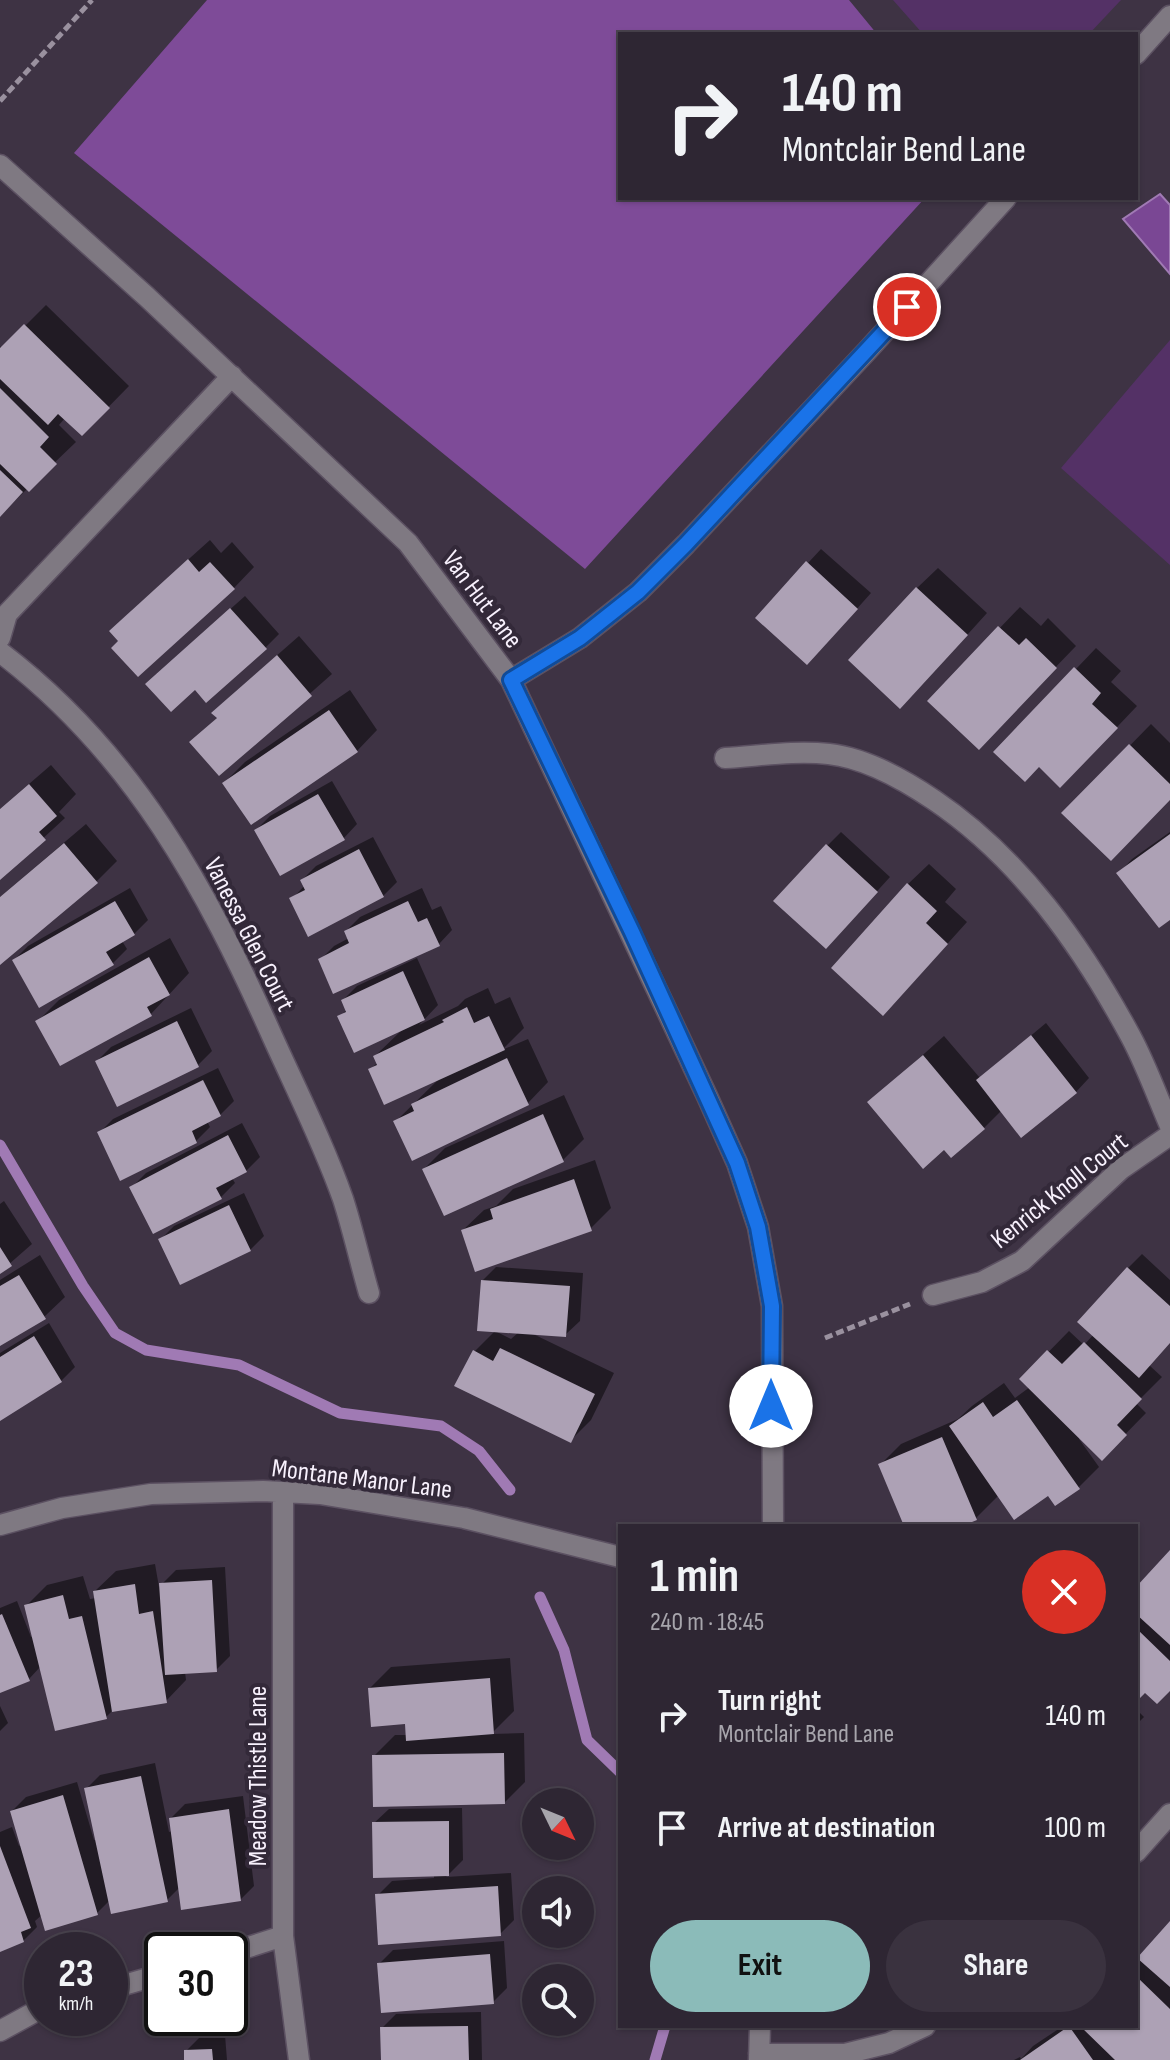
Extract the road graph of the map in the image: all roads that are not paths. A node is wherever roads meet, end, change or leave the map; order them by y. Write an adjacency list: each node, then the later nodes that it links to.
1 (1170, 16): 2 (street)
2 (1138, 52)
3 (2, 167): 5 (street, Van Hut Lane)
4 (1004, 200): 8 (street)
5 (232, 376): 6 (street); 8 (street, Van Hut Lane)
6 (0, 638)
7 (0, 652): 12 (street, Vanessa Glen Court)
8 (511, 680): 15 (street, Van Hut Lane)
9 (725, 758): 10 (street)
10 (1170, 1126)
11 (1170, 1135): 13 (street, Kenrick Knoll Court)
12 (369, 1293)
13 (933, 1295)
14 (283, 1492): 16 (street, Montane Manor Lane); 17 (street, Montane Manor Lane); 20 (street, Meadow Thistle Lane)
15 (773, 1524)
16 (0, 1525)
17 (618, 1556)
18 (1170, 1814): 19 (street)
19 (1138, 1850)
20 (283, 1936): 21 (street); 27 (street, Meadow Thistle Lane)
21 (248, 1947)
22 (24, 2018): 25 (street)
23 (760, 2028): 26 (street)
24 (921, 2028): 26 (street)
25 (0, 2031)
26 (759, 2057)
27 (299, 2060)

